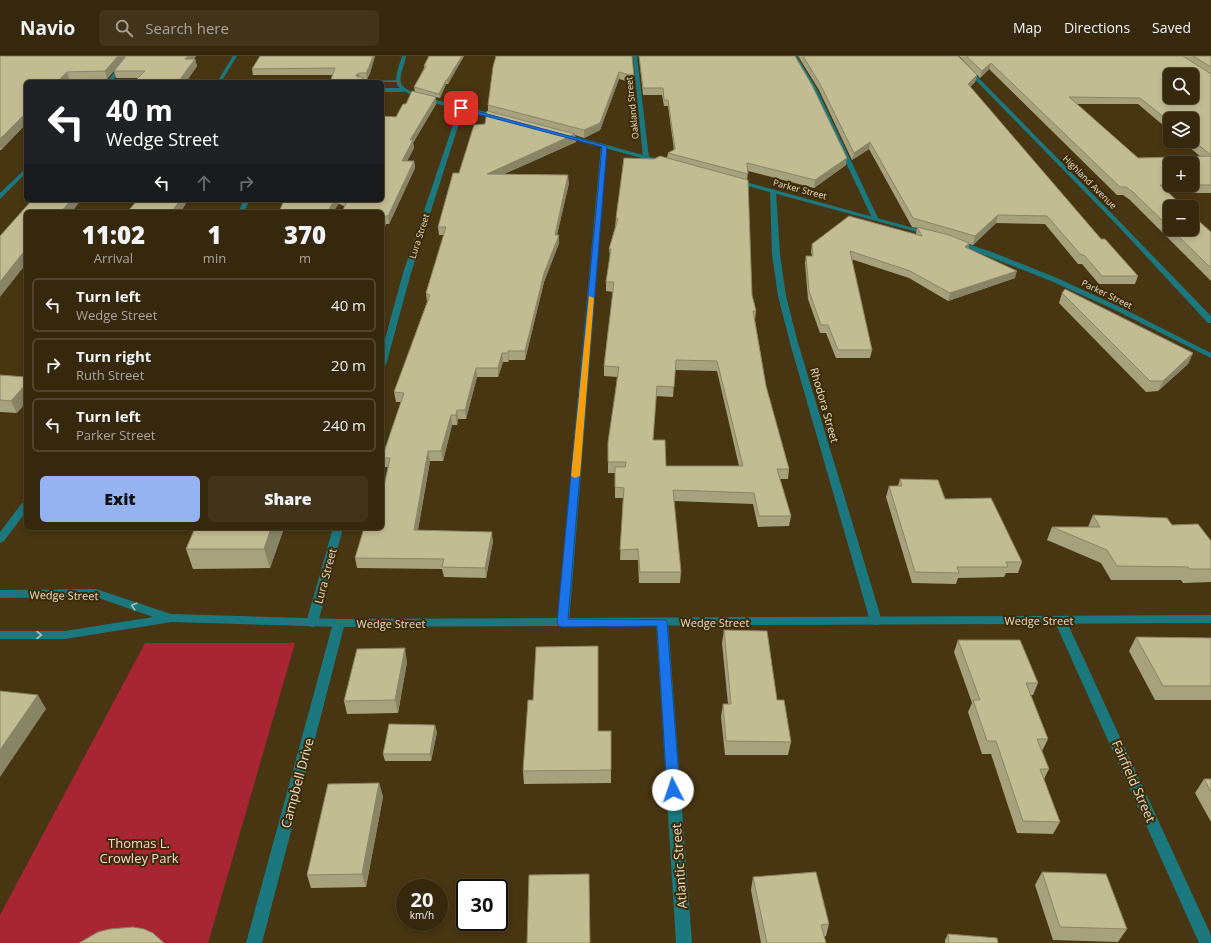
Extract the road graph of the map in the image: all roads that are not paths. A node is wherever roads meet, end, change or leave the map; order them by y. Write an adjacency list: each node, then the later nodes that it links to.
1 (131, 56): 7 (street)
2 (235, 56): 8 (street)
3 (404, 56): 10 (street)
4 (635, 56): 17 (street, Oakland Street)
5 (795, 56): 23 (street)
6 (954, 56): 26 (street, Highland Avenue)
7 (110, 80)
8 (220, 80)
9 (384, 81): 10 (street)
10 (399, 81): 12 (street)
11 (384, 90): 12 (street)
12 (402, 90): 13 (street)
13 (461, 108): 14 (street); 28 (street, Lura Street)
14 (506, 120)
15 (558, 134): 16 (street)
16 (604, 146): 17 (street); 40 (street)
17 (646, 158): 18 (street)
18 (668, 164)
19 (24, 172): 22 (street)
20 (728, 179): 21 (street, Parker Street)
21 (773, 191): 23 (street, Parker Street); 36 (street, Rhodora Street)
22 (0, 197)
23 (875, 218): 24 (street, Parker Street)
24 (936, 236)
25 (950, 240): 27 (street, Parker Street)
26 (1211, 321)
27 (1211, 356)
28 (384, 358)
29 (24, 508): 31 (street)
30 (337, 530): 38 (street, Lura Street)
31 (0, 539)
32 (0, 594): 33 (street, Wedge Street, one-way to 32)
33 (172, 618): 38 (street, Wedge Street); 41 (street, Wedge Street, one-way to 33)
34 (1211, 619): 35 (street, Wedge Street)
35 (1060, 620): 36 (street, Wedge Street); 44 (street, Fairfield Street)
36 (876, 621): 37 (street, Wedge Street)
37 (662, 622): 40 (street, Wedge Street); 43 (street, Atlantic Street)
38 (312, 623): 39 (street, Wedge Street)
39 (339, 623): 40 (street, Wedge Street); 42 (street, Campbell Drive)
40 (562, 623)
41 (0, 635)
42 (254, 943)
43 (684, 943)
44 (1207, 943)

